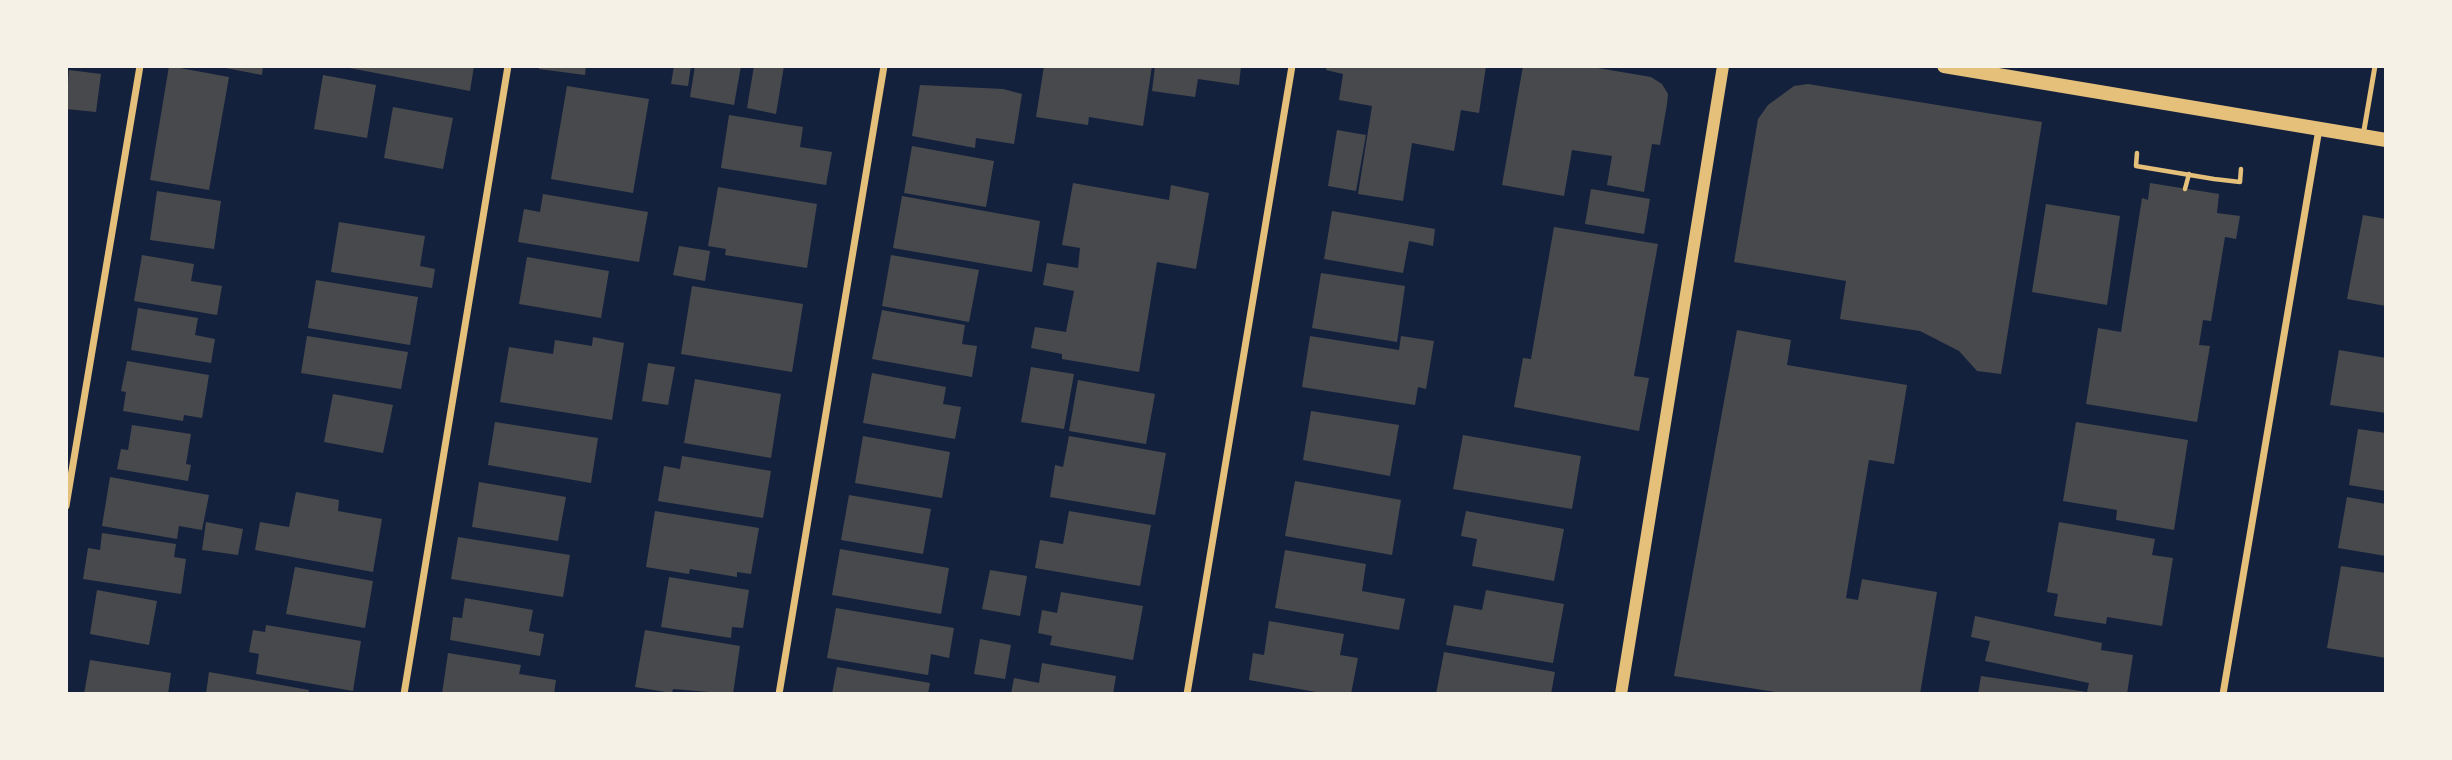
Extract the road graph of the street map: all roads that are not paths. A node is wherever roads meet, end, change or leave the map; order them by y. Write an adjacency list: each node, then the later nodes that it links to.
1 (140, 66): 12 (street)
2 (508, 66): 13 (street)
3 (884, 66): 14 (street)
4 (1292, 66): 15 (street)
5 (1723, 66): 16 (street)
6 (1944, 66): 8 (main road)
7 (2375, 66): 10 (lane)
8 (2011, 72): 9 (main road)
9 (2319, 129): 10 (main road); 17 (street)
10 (2363, 136): 11 (main road)
11 (2385, 140)
12 (66, 506)
13 (404, 694)
14 (779, 694)
15 (1187, 694)
16 (1621, 694)
17 (2223, 694)

